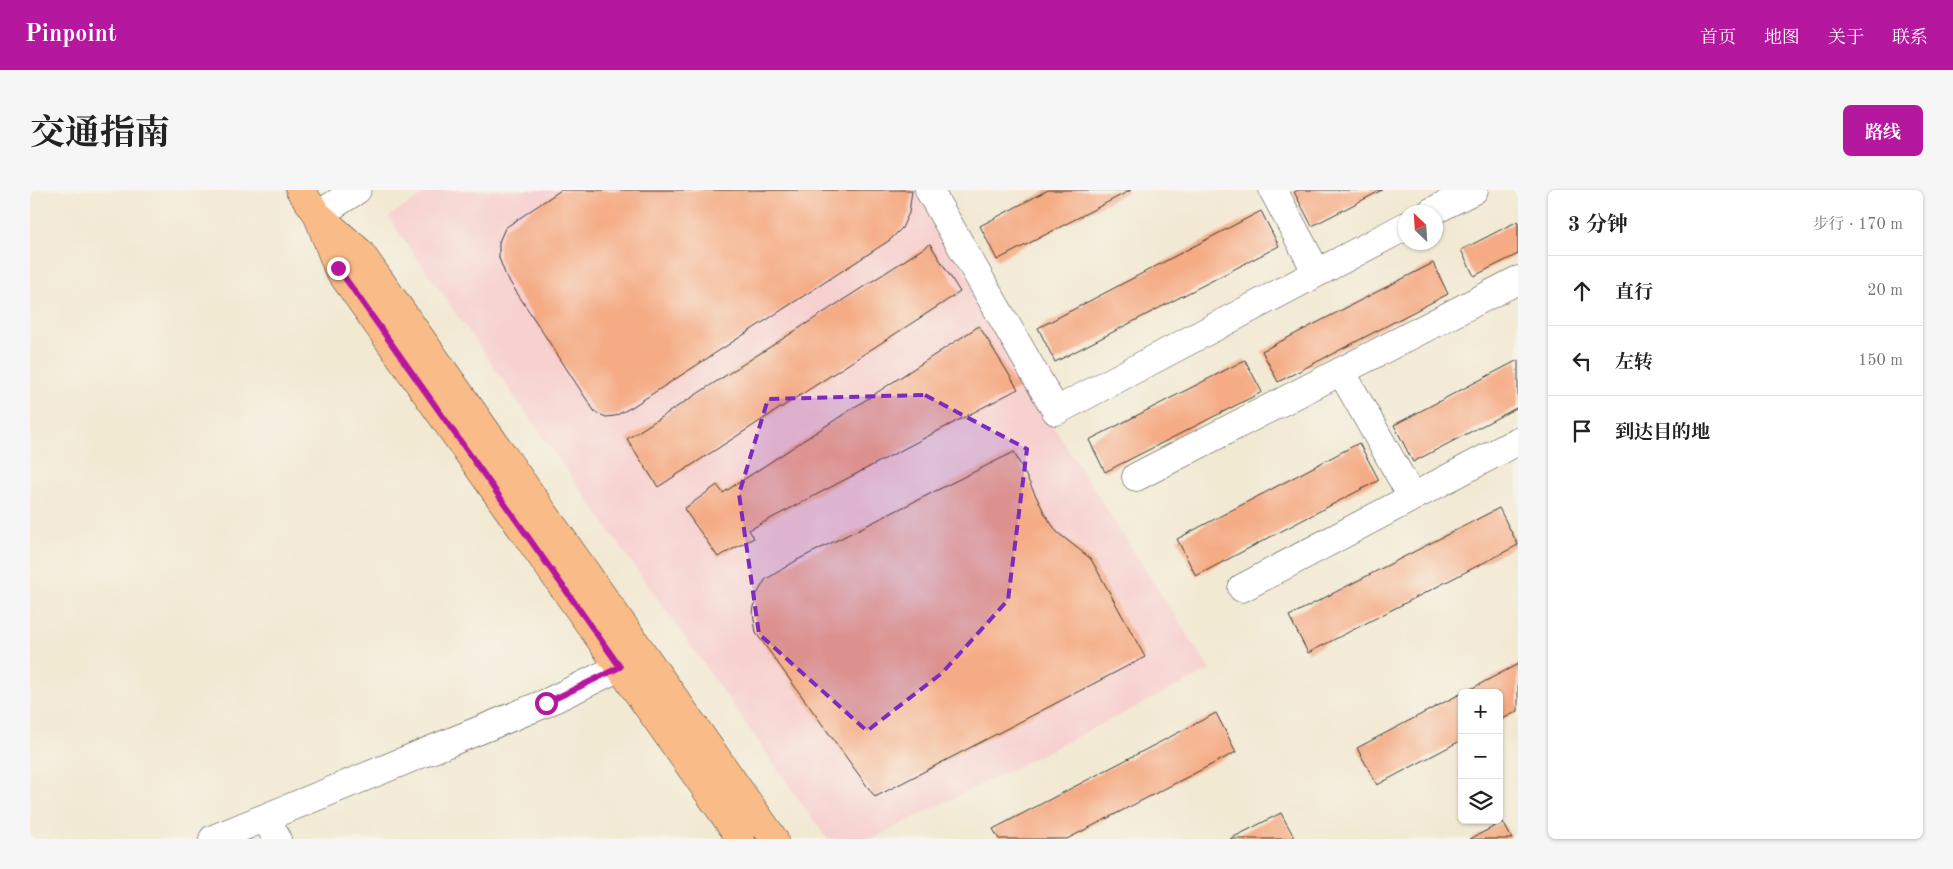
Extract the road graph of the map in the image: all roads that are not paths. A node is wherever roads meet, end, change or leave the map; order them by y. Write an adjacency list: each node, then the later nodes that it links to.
1 (300, 190): 7 (main road)
2 (357, 190): 7 (street)
3 (1273, 190): 9 (street)
4 (1474, 190): 6 (street)
5 (935, 192): 9 (street)
6 (1443, 206)
7 (318, 215): 16 (main road); 20 (main road)
8 (1398, 230): 9 (street)
9 (1317, 273)
10 (1518, 280): 11 (street)
11 (1341, 371): 13 (street); 14 (street)
12 (1518, 441): 14 (street)
13 (1136, 477)
14 (1412, 497): 15 (street)
15 (1242, 588)
16 (620, 667): 17 (street); 19 (main road)
17 (272, 828): 18 (street)
18 (214, 839)
19 (741, 839)
20 (774, 839)

